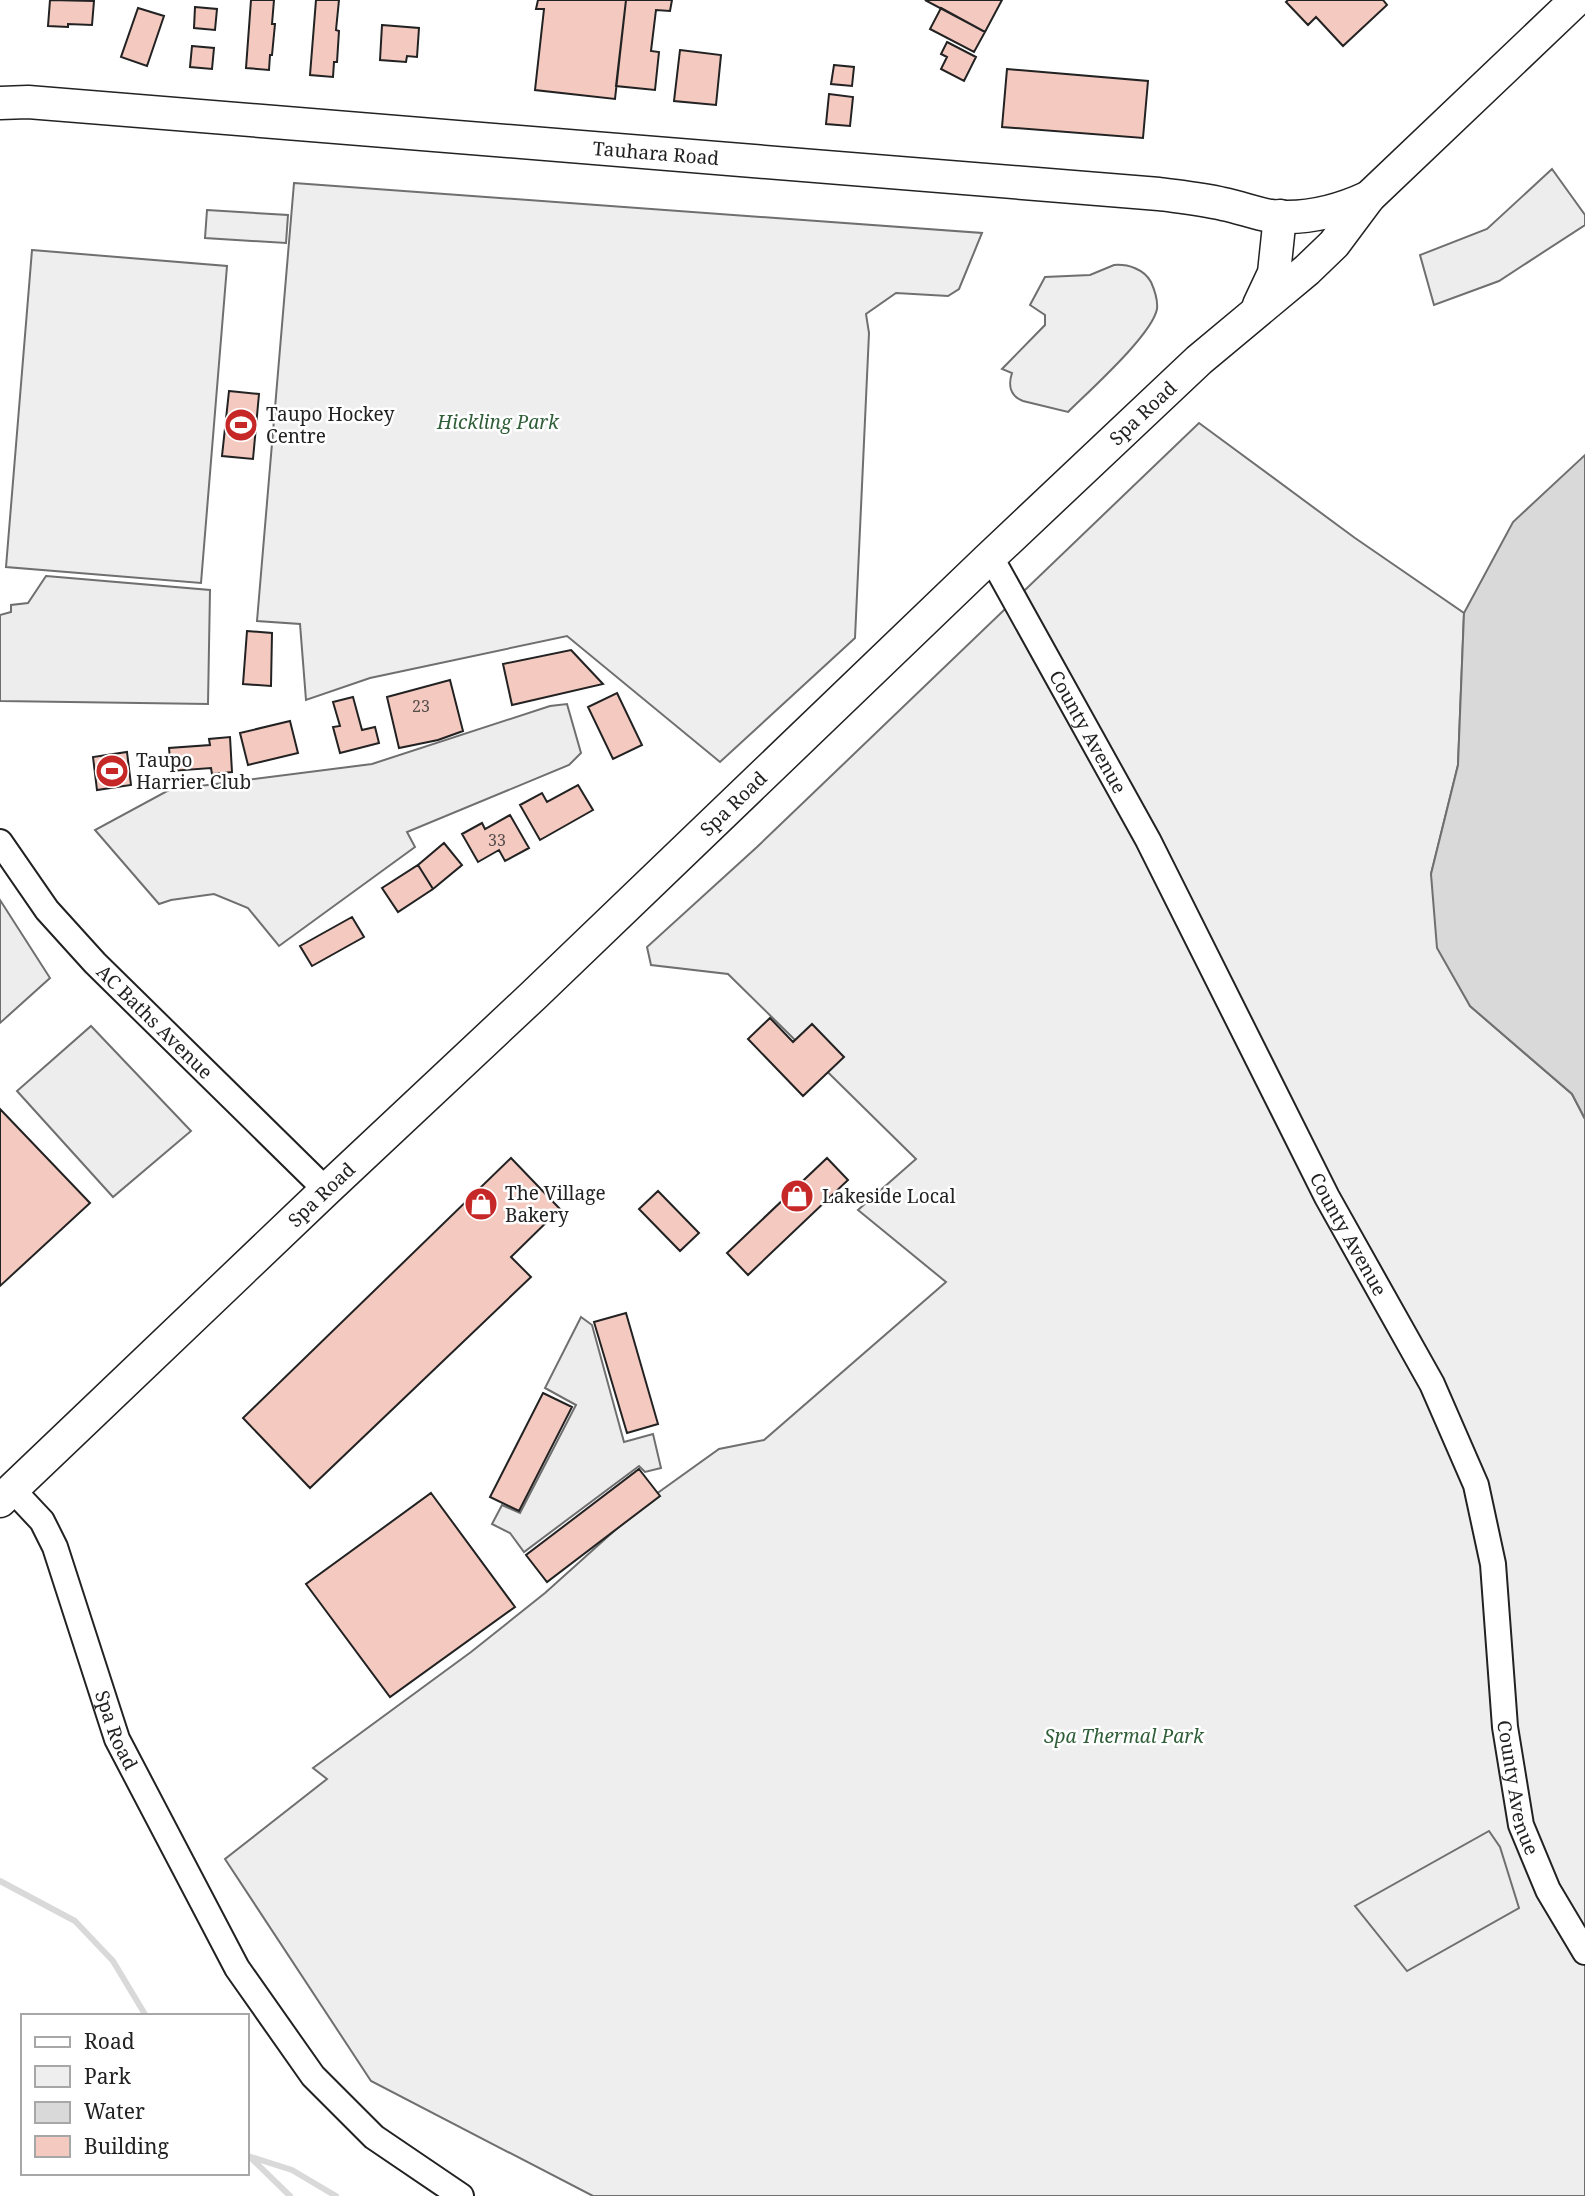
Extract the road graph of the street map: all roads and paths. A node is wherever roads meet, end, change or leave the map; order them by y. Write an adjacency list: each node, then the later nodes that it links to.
1 (1576, 0): 3 (main road, Spa Road)
2 (10, 100): 4 (main road, Tauhara Road)
3 (1369, 197): 4 (main road, Spa Road); 5 (main road, Spa Road)
4 (1280, 216): 5 (main road, Spa Road)
5 (1255, 311): 6 (main road, Spa Road)
6 (987, 560): 8 (main road, Spa Road); 10 (street, County Avenue)
7 (0, 842): 8 (street, AC Baths Avenue)
8 (326, 1190): 9 (main road, Spa Road)
9 (6, 1495): 11 (street, Spa Road)
10 (1585, 1952)
11 (461, 2196)

